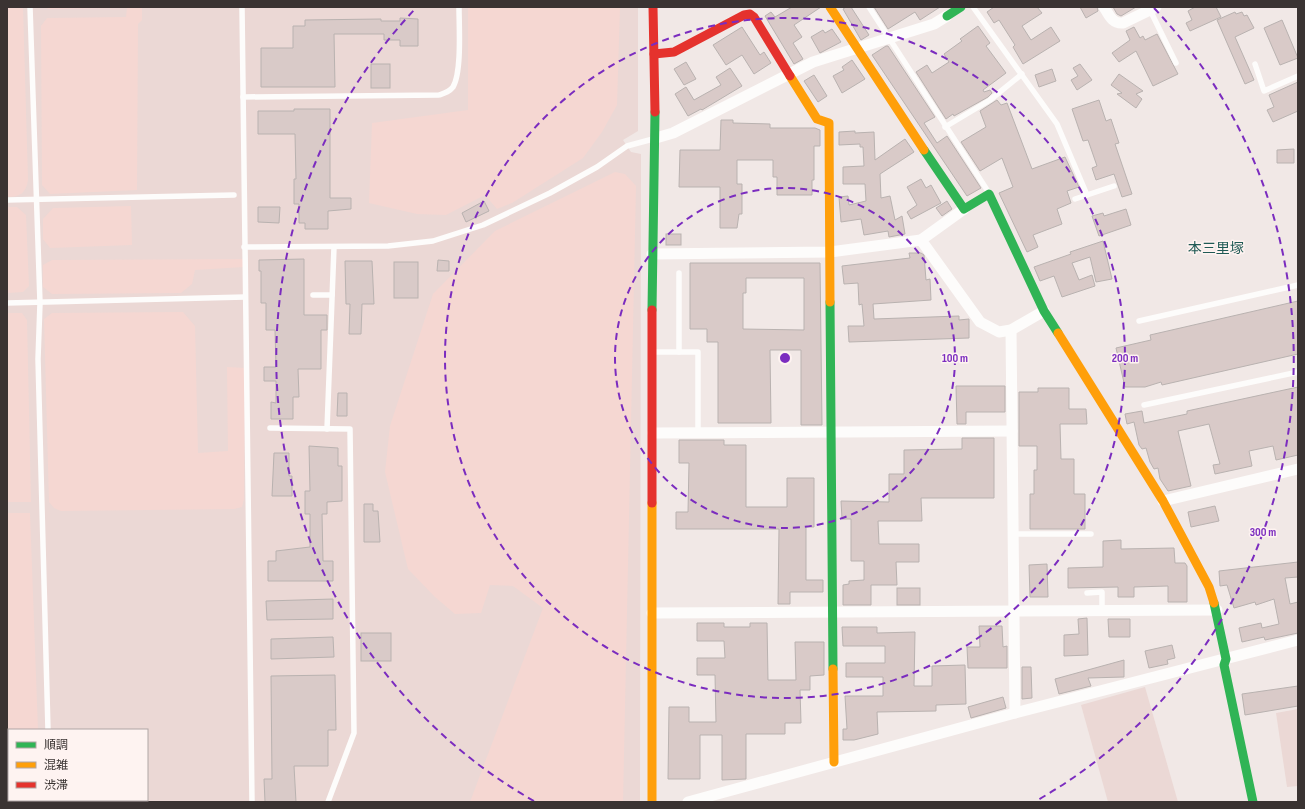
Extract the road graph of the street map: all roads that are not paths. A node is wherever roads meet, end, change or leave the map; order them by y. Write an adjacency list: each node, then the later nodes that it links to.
1 (30, 7): 26 (lane)
2 (242, 7): 19 (lane)
3 (459, 7): 19 (lane)
4 (653, 7): 13 (street)
5 (830, 7): 12 (street)
6 (869, 7): 11 (lane)
7 (973, 7): 17 (lane)
8 (1104, 7): 9 (street)
9 (1153, 8): 14 (lane)
10 (954, 10): 11 (street)
11 (890, 38): 12 (street); 20 (lane)
12 (856, 49): 16 (street); 29 (street)
13 (654, 54): 16 (street); 21 (street)
14 (1176, 63)
15 (1255, 64): 18 (lane)
16 (789, 73): 21 (street); 33 (street)
17 (1022, 74): 20 (lane); 24 (lane)
18 (1298, 76)
19 (243, 97): 31 (lane)
20 (945, 127): 23 (lane)
21 (656, 138): 32 (lane); 34 (street)
22 (1114, 186): 24 (lane)
23 (990, 194): 29 (street); 42 (street)
24 (1087, 195): 27 (lane)
25 (234, 196): 26 (lane)
26 (37, 199): 28 (lane); 40 (lane)
27 (1075, 199)
28 (7, 200)
29 (964, 209): 30 (street)
30 (921, 240): 33 (street); 44 (street)
31 (244, 247): 32 (lane); 39 (lane)
32 (334, 247): 38 (lane)
33 (830, 252): 34 (street); 52 (street)
34 (652, 254): 45 (street)
35 (679, 273): 46 (lane)
36 (1298, 286): 43 (lane)
37 (313, 295): 38 (lane)
38 (332, 295): 50 (lane)
39 (245, 297): 40 (lane); 70 (lane)
40 (40, 302): 41 (lane); 68 (lane)
41 (7, 303)
42 (1044, 311): 44 (street); 56 (street)
43 (1138, 321)
44 (1011, 330): 51 (street)
45 (652, 352): 46 (lane); 53 (street)
46 (679, 352): 54 (lane)
47 (1298, 372): 48 (lane)
48 (1144, 406)
49 (270, 428): 50 (lane)
50 (327, 429): 71 (lane)
51 (1012, 431): 52 (street); 57 (street)
52 (832, 432): 54 (street); 63 (street)
53 (653, 433): 54 (street); 64 (street)
54 (698, 433)
55 (1298, 469): 56 (street)
56 (1163, 501): 60 (street)
57 (1013, 534): 58 (lane); 61 (street)
58 (1091, 534)
59 (1087, 593): 62 (lane)
60 (1217, 610): 62 (street); 66 (street)
61 (1014, 611): 62 (street); 63 (street); 67 (street)
62 (1102, 611)
63 (833, 612): 64 (street); 69 (street)
64 (652, 613): 72 (street)
65 (1298, 640): 66 (street)
66 (1226, 659): 67 (street); 74 (street)
67 (1014, 713): 69 (street)
68 (48, 729)
69 (834, 762): 73 (street)
70 (252, 802)
71 (328, 802)
72 (652, 802)
73 (688, 802)
74 (1252, 802)

